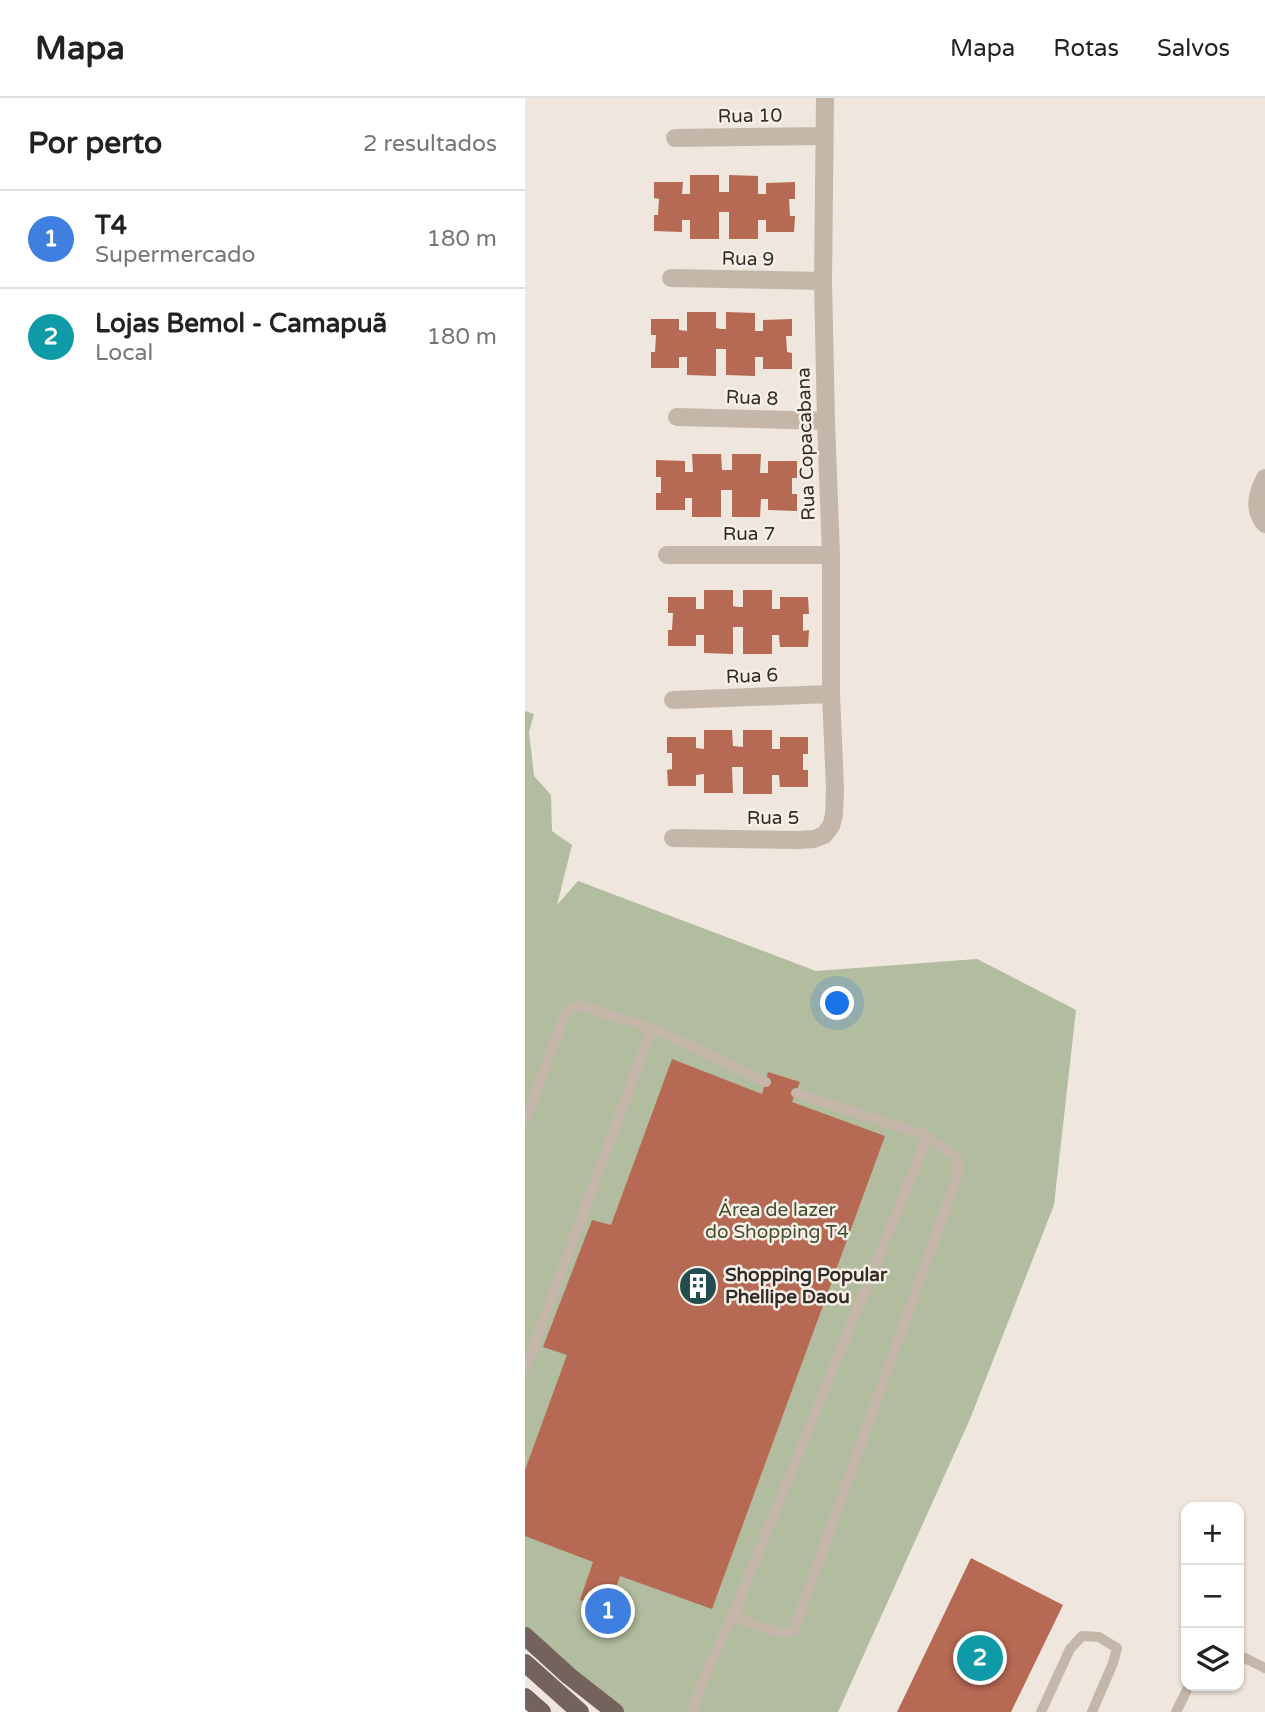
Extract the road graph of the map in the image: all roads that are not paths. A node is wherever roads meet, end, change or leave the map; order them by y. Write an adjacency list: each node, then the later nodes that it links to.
1 (825, 98): 2 (street, Rua Copacabana)
2 (825, 136): 3 (street, Rua 10); 5 (street, Rua Copacabana)
3 (675, 138)
4 (671, 278): 5 (street, Rua 9)
5 (823, 281): 7 (street, Rua Copacabana)
6 (677, 417): 7 (street, Rua 8)
7 (825, 421): 11 (street, Rua Copacabana)
8 (1265, 478): 9 (street)
9 (1265, 524)
10 (667, 555): 11 (street, Rua 7)
11 (831, 555): 12 (street, Rua Copacabana)
12 (831, 694): 13 (street, Rua 6); 14 (street, Rua Copacabana)
13 (674, 700)
14 (835, 788): 15 (street, Rua 5)
15 (673, 838)
16 (652, 1028): 17 (lane); 19 (lane); 21 (lane)
17 (766, 1082)
18 (796, 1093): 20 (lane)
19 (525, 1121)
20 (925, 1135): 22 (lane); 22 (lane)
21 (525, 1370)
22 (733, 1615): 32 (lane)
23 (525, 1636): 31 (main road)
24 (1244, 1658): 26 (lane)
25 (525, 1662): 30 (main road)
26 (1265, 1668)
27 (1187, 1691): 35 (lane)
28 (525, 1697): 29 (main road)
29 (542, 1712)
30 (579, 1712)
31 (615, 1712)
32 (692, 1712)
33 (1041, 1712): 34 (lane)
34 (1092, 1712)
35 (1177, 1712)

